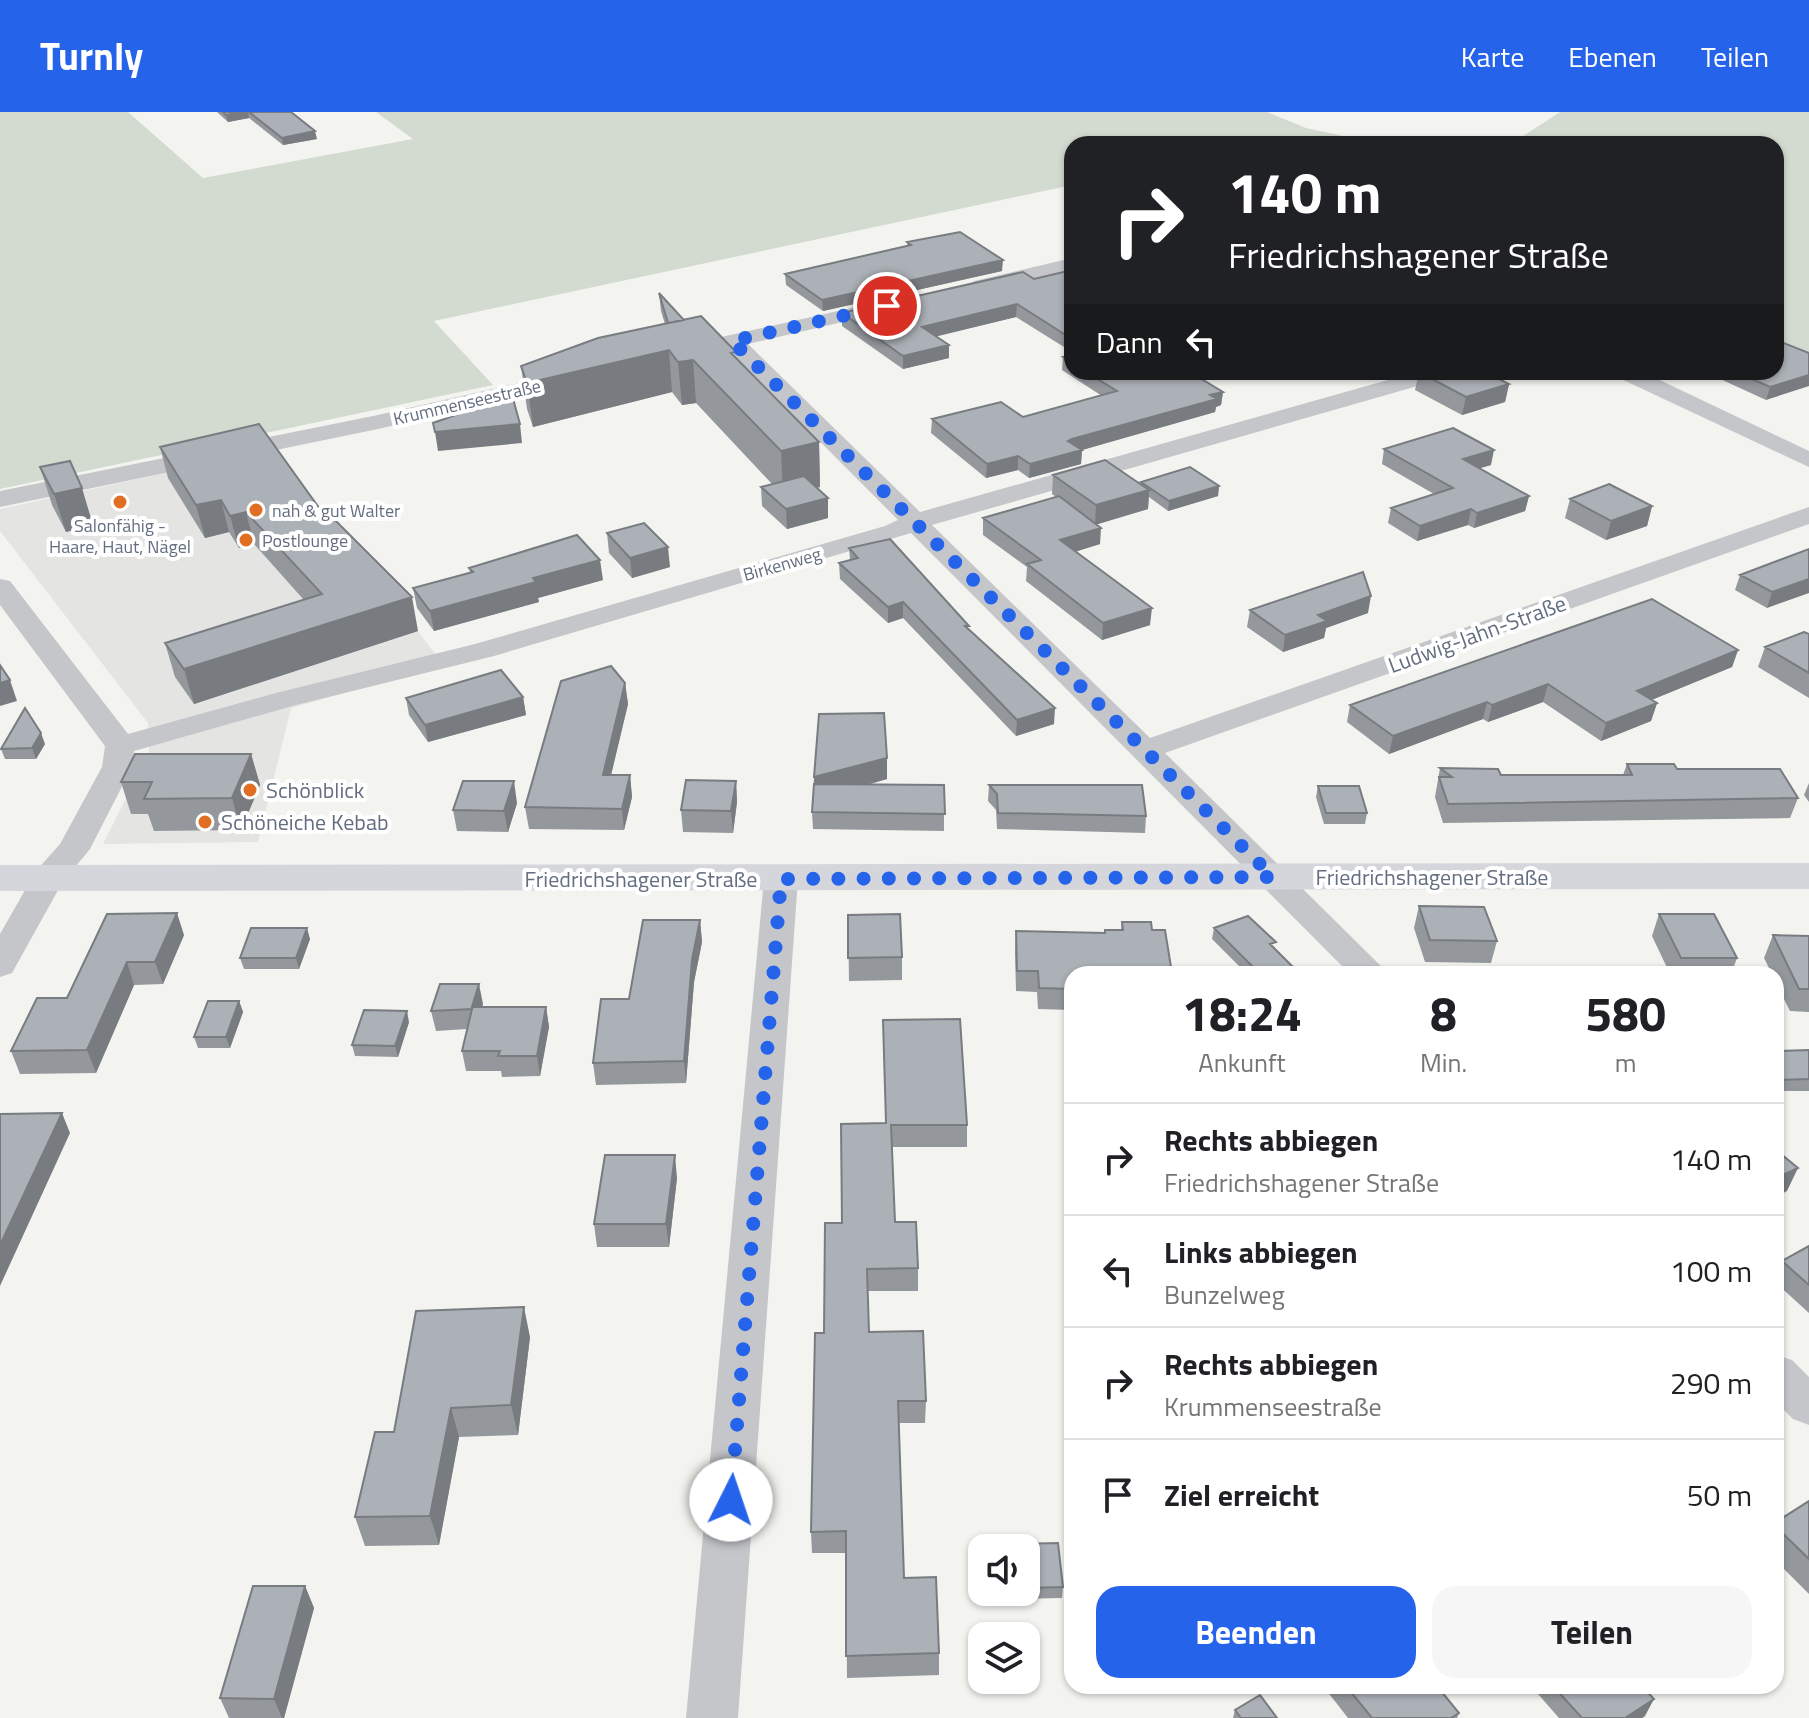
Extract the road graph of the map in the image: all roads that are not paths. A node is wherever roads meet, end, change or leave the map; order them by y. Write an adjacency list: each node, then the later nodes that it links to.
1 (1064, 266): 2 (street)
2 (964, 289)
3 (902, 303): 4 (street)
4 (732, 341): 5 (street); 12 (street)
5 (656, 359)
6 (594, 373): 10 (street, Krummenseestraße)
7 (1413, 380): 12 (street, Birkenweg)
8 (1642, 380): 9 (street)
9 (1809, 460)
10 (0, 499)
11 (1809, 515): 15 (street, Ludwig-Jahn-Straße)
12 (913, 522): 14 (street, Birkenweg); 15 (street)
13 (0, 587): 14 (street)
14 (120, 746): 19 (street)
15 (1144, 750): 17 (street)
16 (1809, 876): 17 (main road, Friedrichshagener Straße)
17 (1273, 877): 20 (main road, Friedrichshagener Straße); 22 (street)
18 (0, 878): 19 (main road, Friedrichshagener Straße)
19 (48, 878): 20 (main road, Friedrichshagener Straße); 21 (street)
20 (781, 879): 25 (street)
21 (0, 965)
22 (1363, 966)
23 (1784, 1381): 24 (street)
24 (1809, 1406)
25 (712, 1718)

